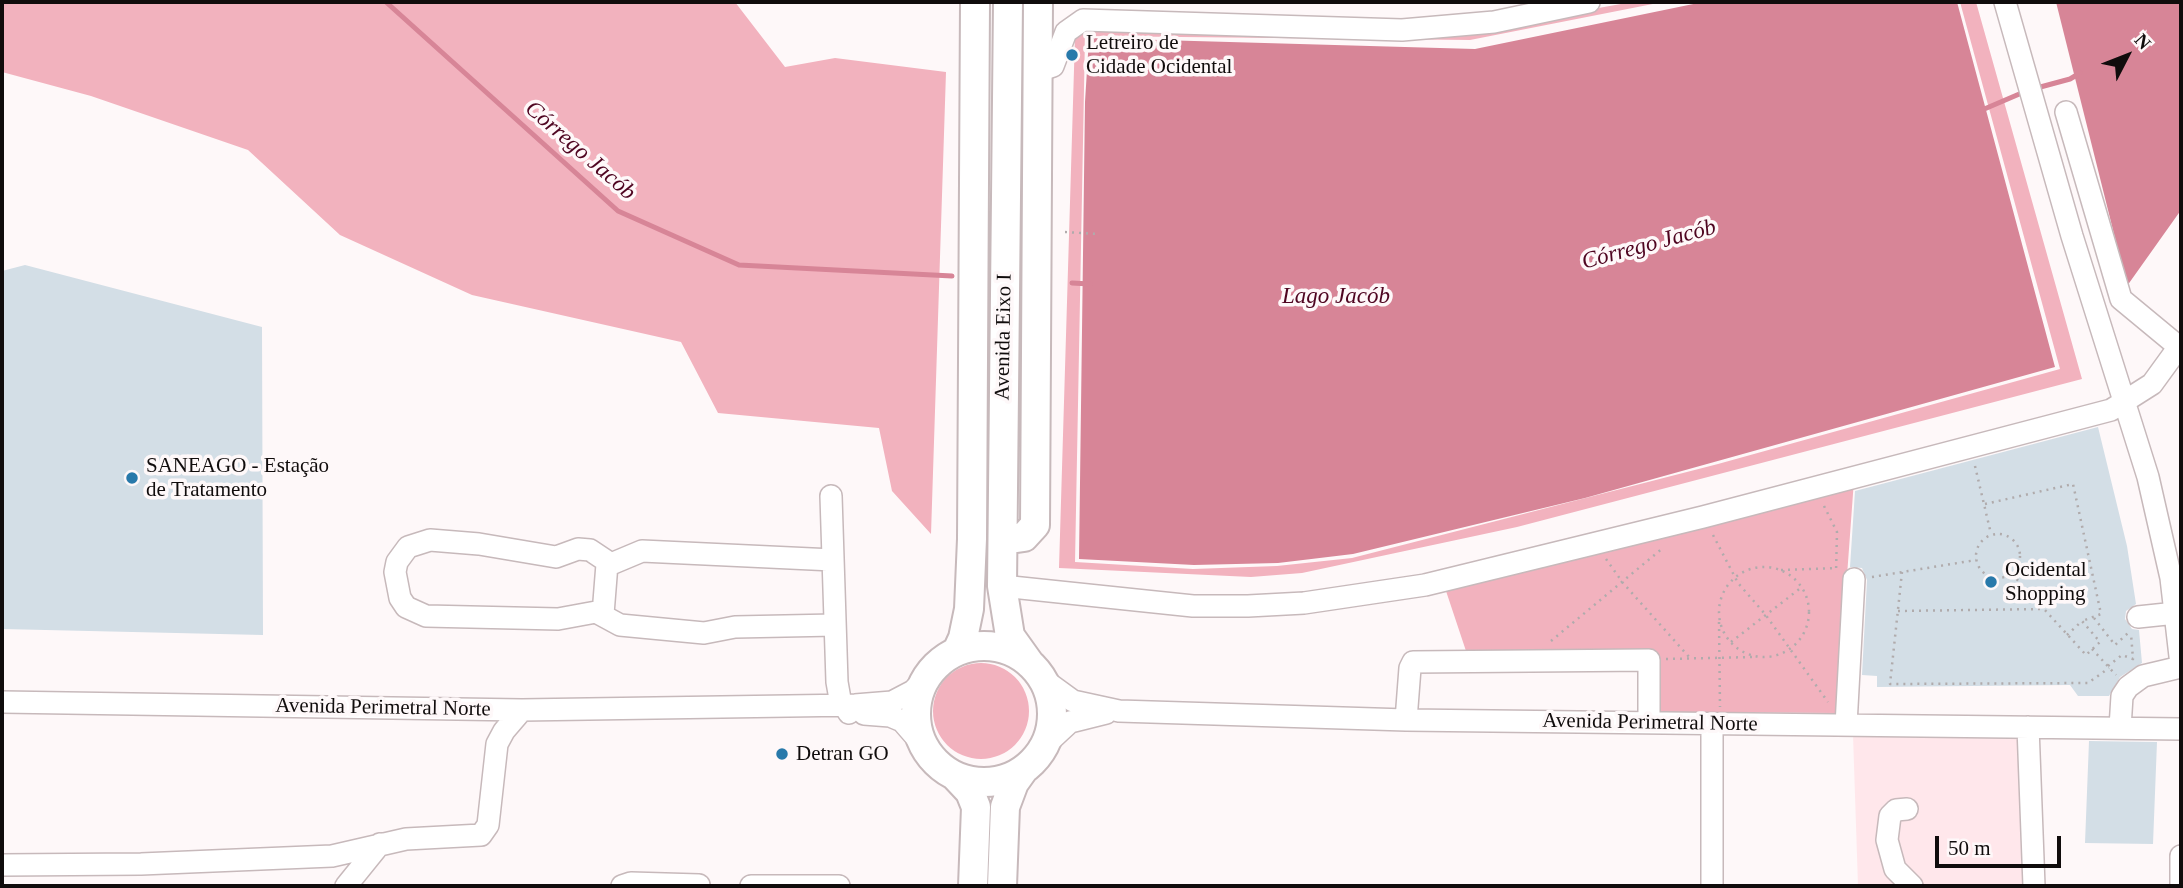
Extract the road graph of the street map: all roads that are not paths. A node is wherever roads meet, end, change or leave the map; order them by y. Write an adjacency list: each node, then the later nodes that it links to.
1 (975, 2): 20 (main road, Avenida Eixo I)
2 (1008, 2): 11 (main road, Avenida Eixo I)
3 (1038, 2): 6 (main road)
4 (1589, 2): 6 (street)
5 (2005, 2): 9 (street)
6 (1038, 71): 11 (main road)
7 (2066, 112): 8 (street)
8 (2180, 345): 9 (street)
9 (2126, 404): 15 (street); 16 (street)
10 (831, 496): 12 (street)
11 (1003, 540): 15 (main road, Avenida Eixo I)
12 (833, 560): 13 (street); 19 (street)
13 (607, 564): 17 (street); 17 (street)
14 (1861, 578): 31 (street)
15 (1002, 586): 22 (main road, Avenida Eixo I)
16 (2176, 613): 18 (street); 21 (street)
17 (603, 614): 19 (street)
18 (2138, 617)
19 (835, 625): 25 (street)
20 (957, 651): 22 (main road); 23 (main road)
21 (2181, 666): 33 (street)
22 (1035, 670): 27 (street, Avenida Perimetral Norte); 36 (main road)
23 (924, 680): 25 (street, Avenida Perimetral Norte); 35 (main road)
24 (2, 702): 26 (street, Avenida Perimetral Norte)
25 (846, 709): 26 (street, Avenida Perimetral Norte); 35 (street, Avenida Perimetral Norte)
26 (522, 710): 40 (street)
27 (1119, 711): 28 (street, Avenida Perimetral Norte); 36 (street, Avenida Perimetral Norte)
28 (1406, 720): 29 (street, Avenida Perimetral Norte); 29 (street)
29 (1650, 721): 30 (street, Avenida Perimetral Norte)
30 (1716, 724): 31 (street, Avenida Perimetral Norte); 50 (street)
31 (1846, 726): 32 (street, Avenida Perimetral Norte)
32 (2028, 727): 33 (street, Avenida Perimetral Norte); 52 (street)
33 (2120, 728): 34 (street, Avenida Perimetral Norte)
34 (2181, 729)
35 (922, 744): 38 (main road)
36 (1043, 747): 37 (main road)
37 (1024, 769): 38 (main road); 49 (main road)
38 (955, 776): 48 (main road)
39 (1907, 809): 51 (street)
40 (380, 844): 42 (street); 44 (street)
41 (2181, 856): 53 (street)
42 (2, 864)
43 (699, 885): 45 (street)
44 (346, 886)
45 (622, 886)
46 (751, 886): 47 (street)
47 (839, 886)
48 (973, 886)
49 (1002, 886)
50 (1712, 886)
51 (1912, 886)
52 (2034, 886)
53 (2181, 886)

